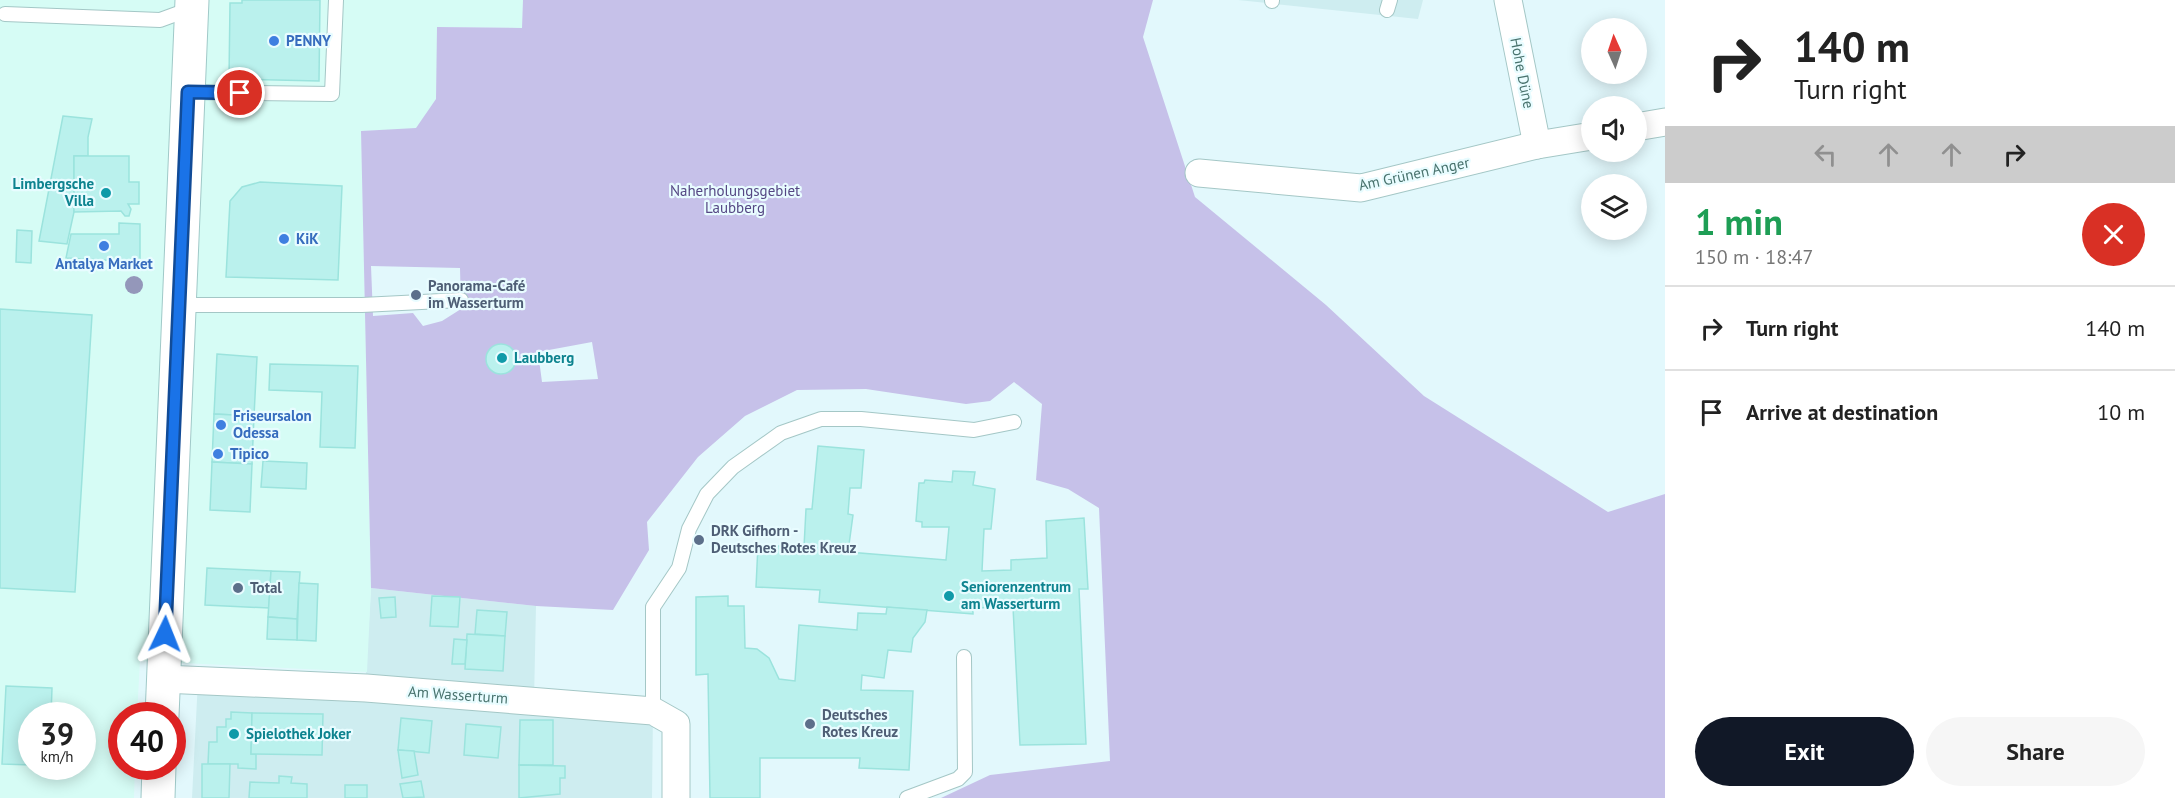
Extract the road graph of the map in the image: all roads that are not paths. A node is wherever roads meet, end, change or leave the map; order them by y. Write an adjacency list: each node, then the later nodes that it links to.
1 (336, 0): 5 (lane)
2 (1508, 0): 9 (street, Hohe Düne)
3 (187, 3): 4 (lane); 5 (street)
4 (5, 14)
5 (188, 92): 12 (street)
6 (1665, 122): 7 (street)
7 (1647, 126)
8 (1581, 137): 9 (street, Am Grünen Anger)
9 (1537, 145): 10 (street, Am Grünen Anger)
10 (1199, 172)
11 (460, 300): 12 (lane)
12 (178, 305): 15 (street)
13 (1014, 422): 17 (lane)
14 (964, 657): 21 (lane)
15 (164, 679): 16 (street); 17 (street, Am Wasserturm)
16 (163, 702)
17 (653, 711): 20 (street)
18 (159, 780): 19 (street)
19 (158, 798)
20 (676, 798)
21 (907, 798)

